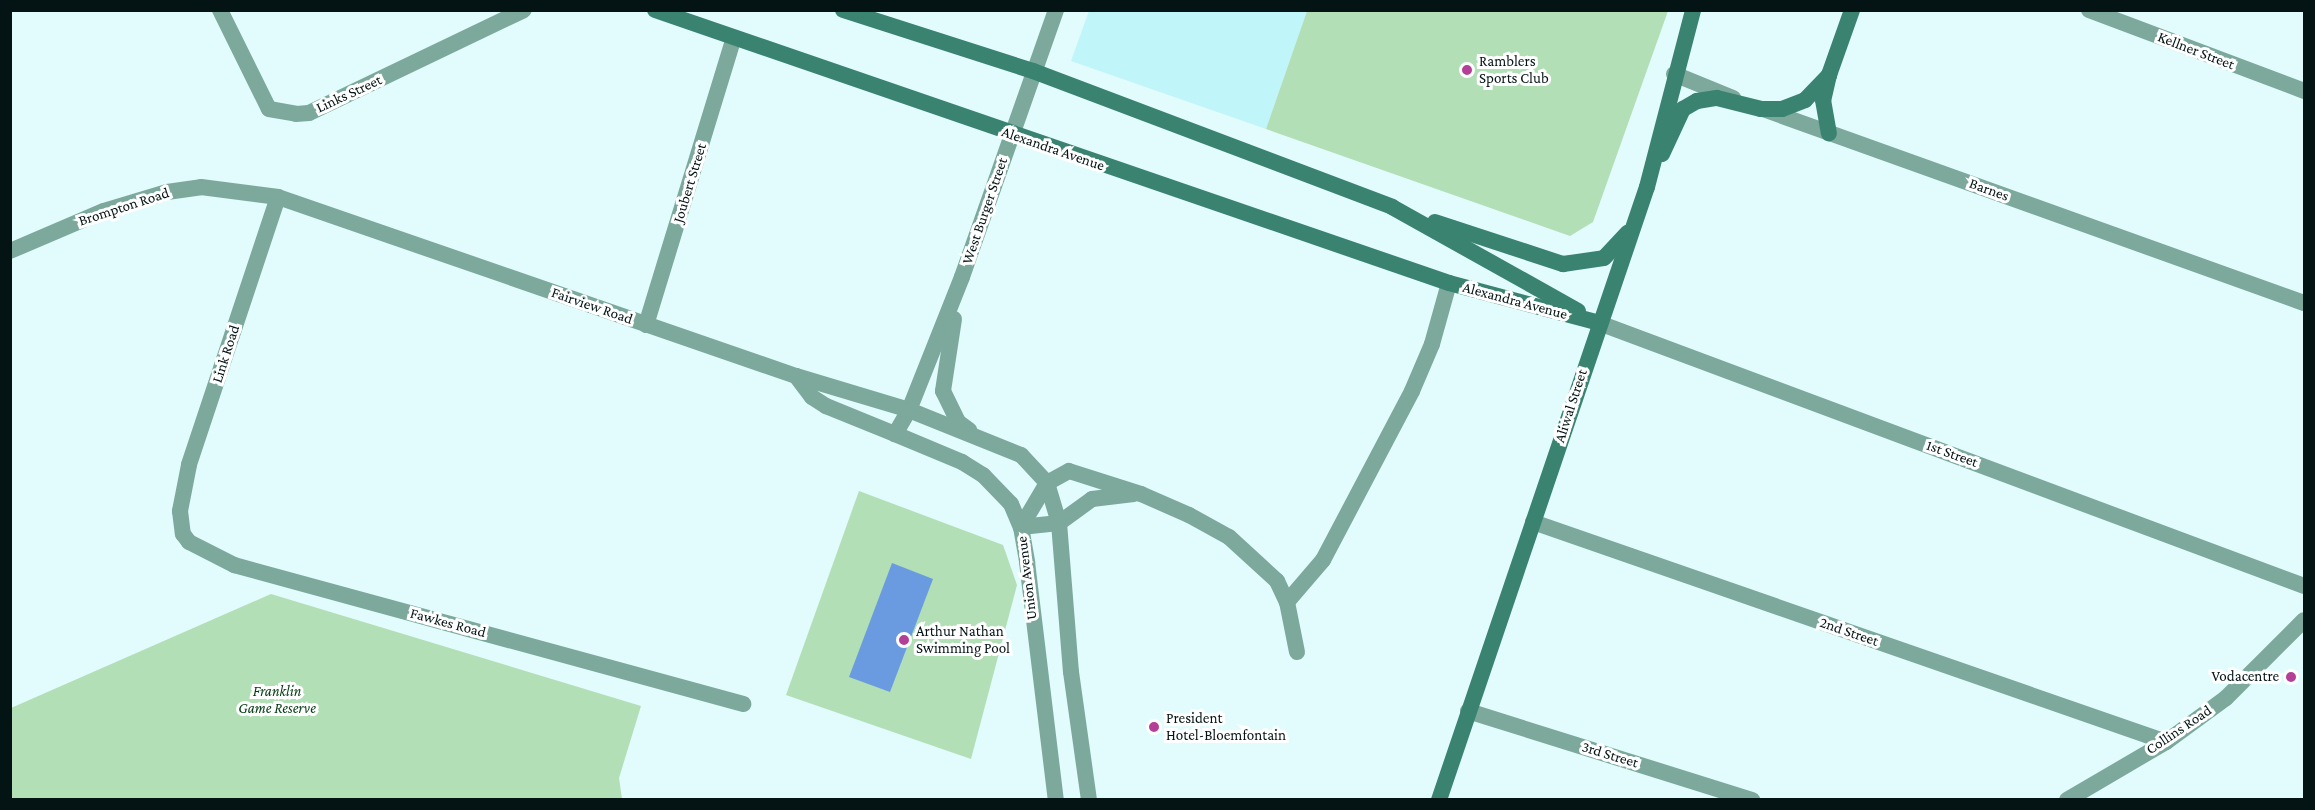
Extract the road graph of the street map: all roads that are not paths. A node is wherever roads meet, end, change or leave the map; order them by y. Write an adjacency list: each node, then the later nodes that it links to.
1 (220, 10): 2 (street, Links Street)
2 (524, 10)
3 (655, 10): 9 (main road, Alexandra Avenue)
4 (843, 10): 10 (main road, Alexandra Avenue)
5 (1056, 10): 10 (street, West Burger Street)
6 (1694, 10): 11 (main road, Aliwal Street)
7 (1852, 10): 12 (main road)
8 (2089, 10): 13 (street, Kellner Street)
9 (733, 40): 16 (main road, Alexandra Avenue); 26 (street, Joubert Street)
10 (1033, 71): 16 (street, West Burger Street); 19 (main road, Alexandra Avenue)
11 (1674, 75): 14 (street, Barnes); 17 (main road, Aliwal Street)
12 (1829, 75): 14 (main road); 15 (main road)
13 (2304, 91)
14 (1761, 109): 15 (street, Barnes); 17 (main road)
15 (1829, 133): 24 (street, Barnes)
16 (1011, 135): 22 (street, West Burger Street); 23 (main road, Alexandra Avenue)
17 (1647, 187): 20 (main road, Aliwal Street)
18 (278, 197): 21 (street, Brompton Road); 26 (street, Fairview Road); 33 (street, Link Road)
19 (1392, 207): 20 (main road); 25 (main road, Alexandra Avenue)
20 (1632, 228): 25 (main road, Aliwal Street)
21 (10, 251)
22 (963, 277): 28 (street, West Burger Street); 30 (street)
23 (1449, 284): 25 (main road, Alexandra Avenue); 38 (street)
24 (2304, 303)
25 (1599, 323): 34 (main road, Aliwal Street); 37 (street, 1st Street)
26 (646, 325): 27 (street, Fairview Road)
27 (796, 376): 28 (street, Fairview Road); 29 (street, Union Avenue)
28 (909, 410): 29 (street, West Burger Street); 30 (street)
29 (895, 434): 36 (street, Union Avenue)
30 (982, 439): 31 (street)
31 (1047, 483): 32 (street); 35 (street); 36 (street)
32 (1141, 494): 35 (street); 38 (street)
33 (180, 511): 41 (street, Fawkes Road)
34 (1533, 522): 42 (main road, Aliwal Street); 43 (street, 2nd Street)
35 (1059, 523): 36 (street); 45 (street)
36 (1021, 527): 44 (street, Union Avenue)
37 (2304, 586)
38 (1287, 602): 40 (street)
39 (2304, 620): 43 (street, Collins Road)
40 (1297, 652)
41 (743, 704)
42 (1468, 711): 46 (main road, Aliwal Street); 47 (street, 3rd Street)
43 (2166, 742): 48 (street, Collins Road)
44 (1056, 800)
45 (1089, 800)
46 (1439, 800)
47 (1752, 800)
48 (2067, 800)

